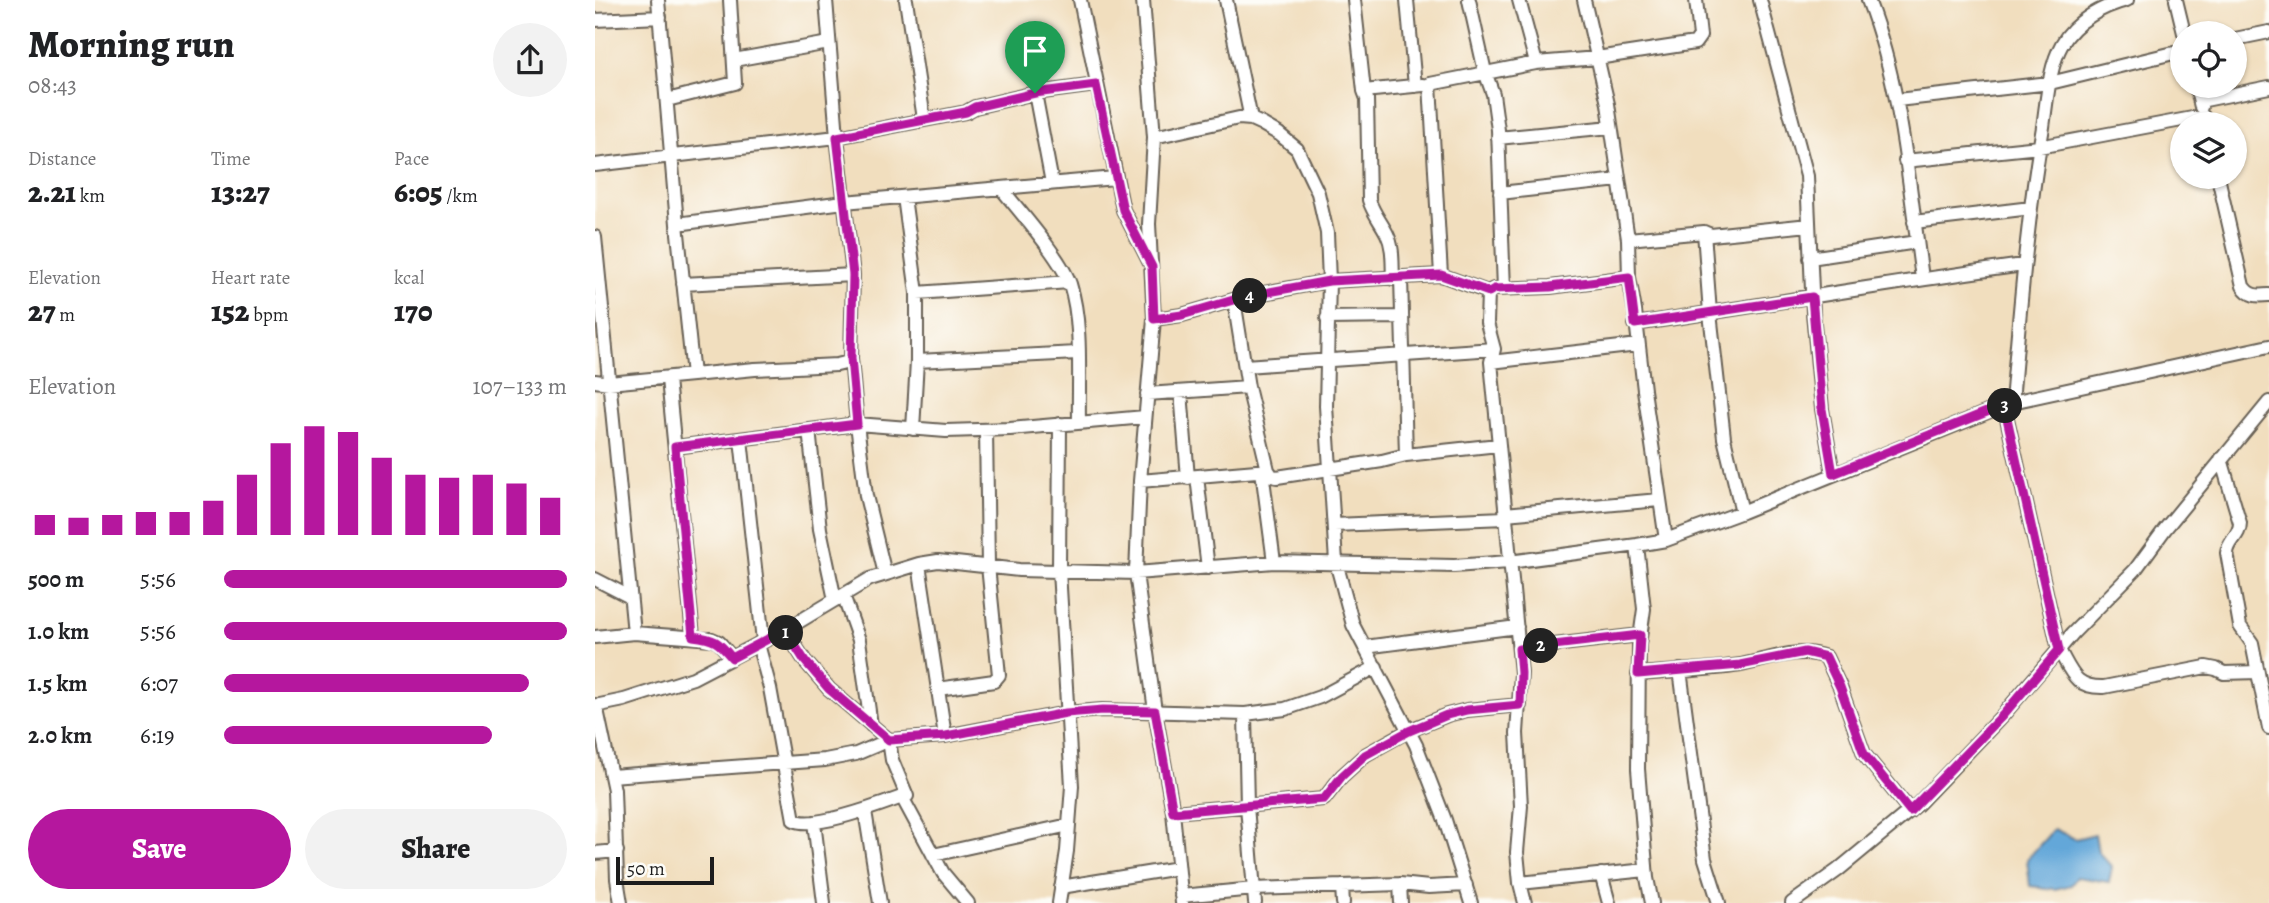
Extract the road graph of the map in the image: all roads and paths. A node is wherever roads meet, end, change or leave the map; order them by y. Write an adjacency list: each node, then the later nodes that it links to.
1 (658, 0): 18 (street)
2 (730, 0): 26 (street)
3 (826, 0): 23 (street)
4 (906, 0): 42 (street)
5 (1080, 0): 31 (street)
6 (1143, 0): 46 (street)
7 (1226, 0): 41 (street)
8 (1354, 0): 34 (street)
9 (1407, 0): 32 (street)
10 (1469, 0): 28 (street)
11 (1519, 0): 27 (street)
12 (1584, 0): 25 (street)
13 (1696, 0): 25 (street)
14 (1760, 0): 63 (street)
15 (1868, 0): 38 (street)
16 (2127, 0): 29 (street)
17 (2176, 0): 20 (street)
18 (660, 17): 19 (street); 37 (street)
19 (595, 20)
20 (2181, 21)
21 (2269, 32): 22 (street)
22 (2247, 37)
23 (829, 43): 26 (street); 45 (street)
24 (2170, 54): 29 (street)
25 (1597, 58): 27 (street); 44 (street)
26 (734, 60): 37 (street)
27 (1536, 63): 28 (street)
28 (1485, 72): 30 (street); 47 (street)
29 (2050, 83): 38 (street); 48 (street)
30 (1430, 84): 32 (street); 72 (street)
31 (1096, 85): 35 (street); 52 (street)
32 (1415, 86): 34 (street)
33 (2269, 87): 39 (street)
34 (1364, 91): 74 (street)
35 (1035, 93): 42 (street); 54 (street)
36 (2199, 98): 39 (street)
37 (667, 100): 49 (street)
38 (1897, 100): 50 (street)
39 (2200, 101): 40 (street)
40 (2202, 112)
41 (1251, 118): 46 (street); 76 (street)
42 (924, 120): 45 (street)
43 (2170, 126): 48 (street)
44 (1611, 127): 47 (street); 53 (street)
45 (837, 137): 49 (street); 59 (street)
46 (1154, 137): 70 (street)
47 (1498, 138): 57 (street)
48 (2039, 147): 50 (street); 60 (street)
49 (671, 157): 51 (street); 62 (street)
50 (1905, 161): 61 (street)
51 (595, 164)
52 (1115, 178): 54 (street); 70 (street)
53 (1619, 180): 57 (street); 66 (street)
54 (1052, 183): 55 (street)
55 (1001, 188): 58 (street); 77 (street)
56 (2221, 189): 82 (street)
57 (1500, 193): 79 (street)
58 (904, 197): 59 (street); 81 (street)
59 (844, 202): 62 (street); 71 (street)
60 (2031, 208): 61 (street); 69 (street)
61 (1914, 222): 67 (street)
62 (677, 224): 78 (street)
63 (1809, 225): 64 (street); 68 (street)
64 (1704, 232): 66 (street); 85 (street)
65 (595, 237): 102 (street)
66 (1627, 239): 73 (street)
67 (1917, 242): 68 (street); 75 (street)
68 (1810, 258): 83 (street)
69 (2024, 265): 75 (street); 107 (street)
70 (1152, 267): 88 (street)
71 (853, 275): 78 (street); 95 (street)
72 (1441, 275): 74 (street); 80 (street)
73 (1629, 277): 79 (street); 89 (street)
74 (1397, 278): 76 (street); 86 (street)
75 (1922, 278): 83 (street)
76 (1329, 281): 84 (street); 87 (street)
77 (1069, 282): 81 (street); 92 (street)
78 (683, 284): 99 (street)
79 (1504, 289): 80 (street)
80 (1489, 292): 93 (street)
81 (917, 293): 97 (street)
82 (2269, 295)
83 (1812, 297): 85 (street); 122 (street)
84 (1234, 300): 88 (street); 98 (street)
85 (1710, 313): 89 (street); 126 (street)
86 (1402, 317): 87 (street); 94 (street)
87 (1327, 318): 96 (street)
88 (1154, 319): 105 (street)
89 (1635, 324): 90 (street)
90 (1638, 345): 93 (street); 125 (street)
91 (2269, 346): 107 (street)
92 (1077, 353): 97 (street); 109 (street)
93 (1492, 355): 94 (street); 116 (street)
94 (1402, 357): 96 (street); 118 (street)
95 (851, 358): 99 (street); 110 (street)
96 (1325, 360): 98 (street); 121 (street)
97 (917, 361): 112 (street)
98 (1245, 366): 103 (street)
99 (693, 375): 100 (street)
100 (668, 379): 102 (street); 117 (street)
101 (595, 381): 102 (street)
102 (609, 383): 141 (street)
103 (1248, 387): 104 (street); 120 (street)
104 (1181, 392): 105 (street); 123 (street)
105 (1147, 394): 108 (street)
106 (2269, 402): 119 (street)
107 (2008, 403): 122 (street); 152 (street)
108 (1145, 417): 109 (street); 124 (street)
109 (1079, 423): 111 (street)
110 (857, 424): 112 (street); 113 (street); 139 (street)
111 (1060, 425): 114 (street); 137 (street)
112 (913, 429): 114 (street)
113 (809, 430): 115 (street); 142 (street)
114 (986, 430): 135 (street)
115 (741, 439): 117 (street); 149 (street)
116 (1498, 445): 118 (street); 127 (street)
117 (675, 447): 147 (street)
118 (1406, 455): 121 (street)
119 (2221, 459): 152 (street); 156 (street)
120 (1265, 470): 121 (street); 123 (street); 131 (street)
121 (1330, 470): 128 (street)
122 (1833, 474): 126 (street)
123 (1193, 477): 124 (street); 136 (street)
124 (1140, 481): 138 (street)
125 (1659, 500): 127 (street); 129 (street)
126 (1742, 512): 129 (street)
127 (1505, 516): 128 (street); 133 (street)
128 (1334, 525): 132 (street)
129 (1666, 540): 130 (street)
130 (1637, 545): 133 (street); 146 (street)
131 (1275, 562): 132 (street); 136 (street)
132 (1336, 562): 133 (street); 150 (street)
133 (1509, 562): 143 (street)
134 (919, 564): 135 (street); 139 (street); 158 (street)
135 (988, 566): 137 (street); 158 (street)
136 (1208, 568): 138 (street)
137 (1059, 571): 138 (street); 162 (street)
138 (1136, 573): 161 (street)
139 (885, 574): 142 (street)
140 (595, 579): 141 (street)
141 (630, 597): 145 (street)
142 (839, 597): 144 (street); 164 (street)
143 (1517, 627): 150 (street); 151 (street)
144 (785, 630): 149 (street); 164 (street)
145 (633, 633): 147 (street); 148 (street)
146 (1640, 635): 151 (street); 157 (street)
147 (693, 636): 153 (street)
148 (595, 637)
149 (761, 643): 153 (street); 169 (street)
150 (1365, 647): 154 (street)
151 (1519, 649): 160 (street)
152 (2059, 650): 156 (street); 174 (street)
153 (732, 658): 159 (street)
154 (1376, 667): 163 (street); 166 (street)
155 (1680, 670): 157 (street); 174 (street); 203 (street)
156 (2258, 672): 165 (street)
157 (1638, 674): 182 (street)
158 (938, 689): 167 (street)
159 (596, 705): 170 (street)
160 (1520, 705): 166 (street); 184 (street)
161 (1155, 711): 162 (street); 163 (street); 175 (street)
162 (1066, 713): 167 (street); 177 (street)
163 (1245, 713): 172 (street)
164 (871, 725): 168 (street)
165 (2269, 728)
166 (1409, 731): 172 (street); 186 (street)
167 (946, 736): 168 (street)
168 (889, 740): 169 (street); 171 (street)
169 (784, 764): 170 (street); 176 (street)
170 (611, 776): 178 (street)
171 (902, 797): 173 (street); 180 (street)
172 (1247, 806): 175 (street); 189 (street)
173 (865, 811): 176 (street); 193 (street)
174 (1910, 811): 204 (street)
175 (1173, 812): 181 (street)
176 (814, 822): 192 (street)
177 (1069, 825): 180 (street); 188 (street)
178 (617, 851): 179 (street); 191 (street)
179 (595, 853)
180 (933, 855): 194 (street)
181 (1178, 868): 188 (street); 190 (street)
182 (1646, 870): 183 (street); 202 (street)
183 (1601, 874): 184 (street); 201 (street)
184 (1520, 883): 200 (street)
185 (1399, 884): 186 (street); 187 (street); 198 (street)
186 (1466, 885): 199 (street)
187 (1342, 886): 189 (street); 197 (street)
188 (1062, 887): 195 (street)
189 (1254, 889): 190 (street); 196 (street)
190 (1182, 900)
191 (621, 903)
192 (824, 903)
193 (880, 903)
194 (968, 903)
195 (1059, 903)
196 (1255, 903)
197 (1343, 903)
198 (1401, 903)
199 (1471, 903)
200 (1525, 903)
201 (1609, 903)
202 (1652, 903)
203 (1719, 903)
204 (1792, 903)

